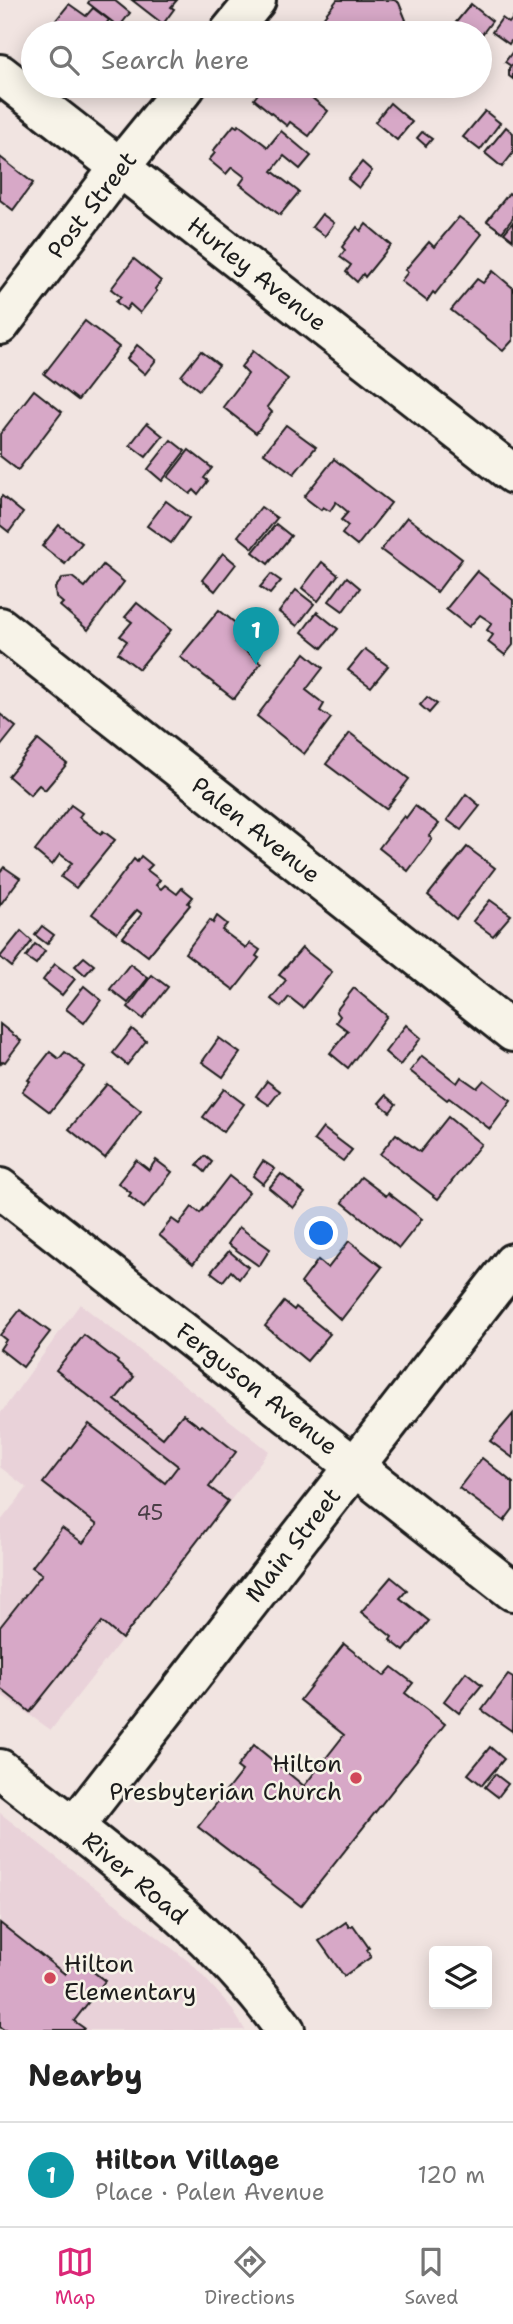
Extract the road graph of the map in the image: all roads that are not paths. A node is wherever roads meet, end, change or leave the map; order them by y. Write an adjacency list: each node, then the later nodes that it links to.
1 (256, 0): 2 (street)
2 (239, 21)
3 (0, 74): 4 (street, Hurley Avenue)
4 (21, 90)
5 (31, 98): 7 (street, Hurley Avenue)
6 (176, 98): 7 (street, Post Street)
7 (120, 167): 8 (street, Post Street); 9 (street, Hurley Avenue)
8 (0, 325)
9 (513, 474)
10 (0, 627): 11 (street, Palen Avenue)
11 (513, 1032)
12 (0, 1188): 14 (street, Ferguson Avenue)
13 (513, 1264): 14 (street, Main Street)
14 (355, 1466): 15 (street, Ferguson Avenue); 17 (street, Main Street)
15 (513, 1591)
16 (0, 1769): 17 (street, River Road)
17 (74, 1827): 18 (street, River Road)
18 (285, 2030)

